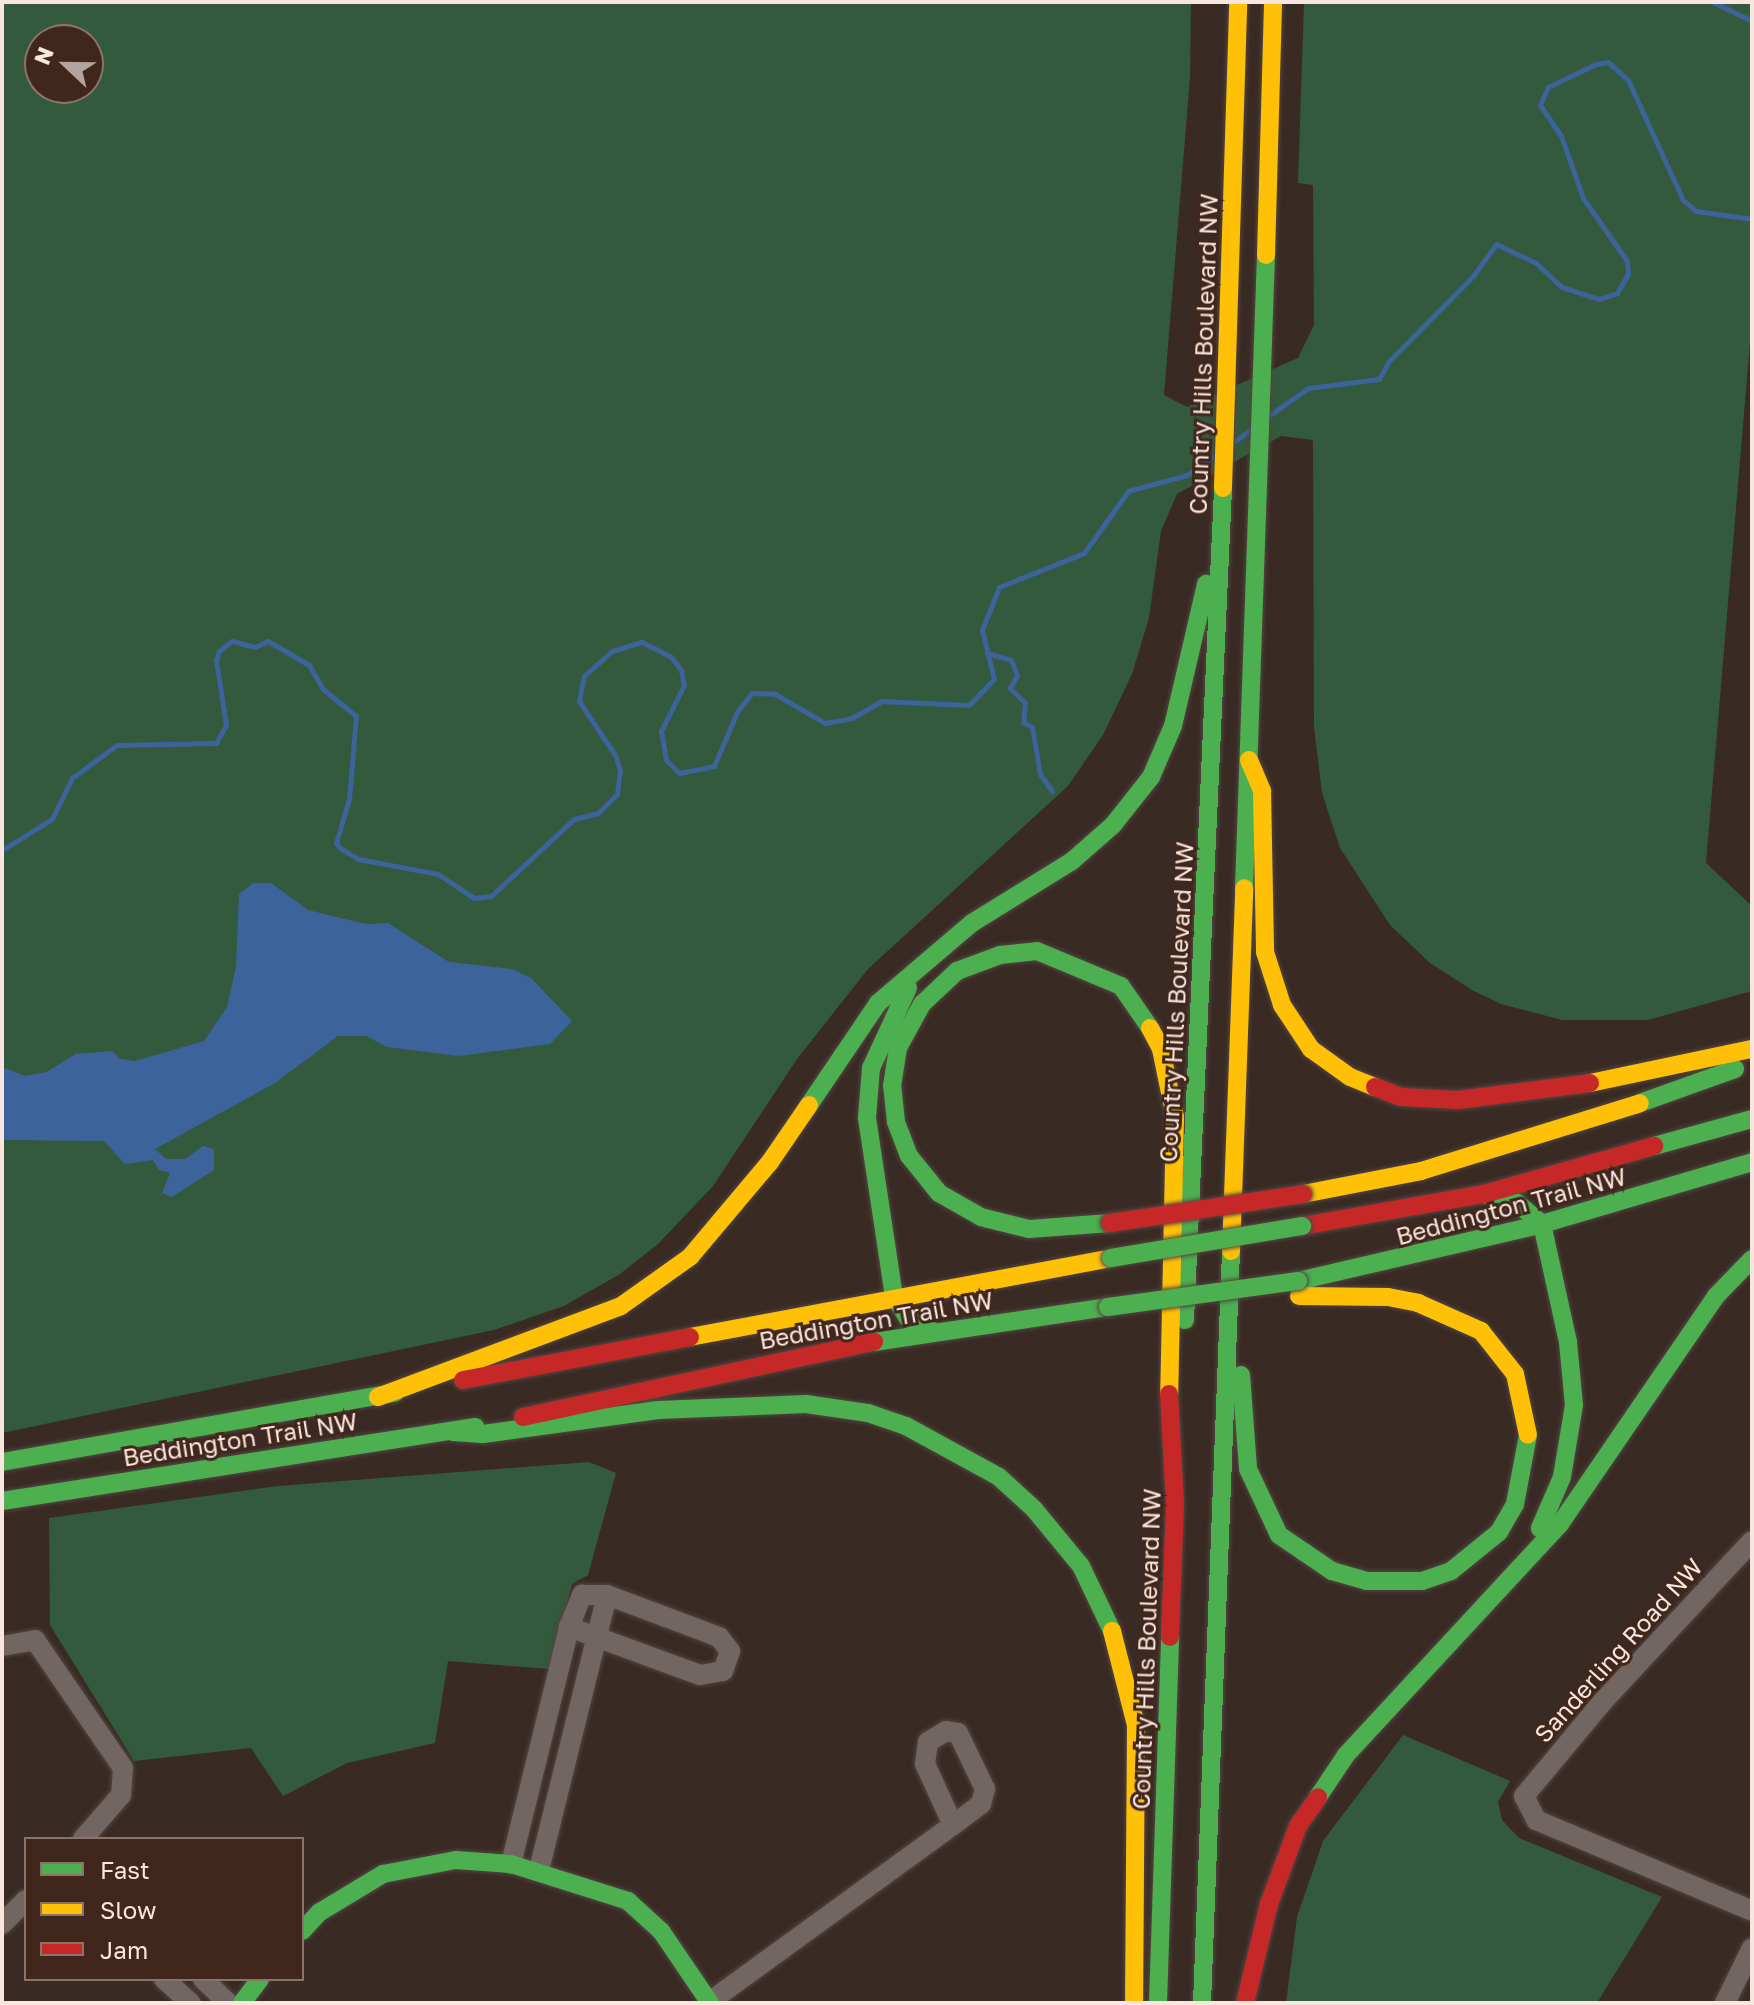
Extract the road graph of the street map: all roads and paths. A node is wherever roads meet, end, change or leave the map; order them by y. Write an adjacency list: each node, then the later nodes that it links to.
1 (1238, 2): 3 (main road, Country Hills Boulevard NW)
2 (1273, 2): 4 (main road)
3 (1222, 518): 5 (main road); 21 (main road, Country Hills Boulevard NW)
4 (1249, 760): 6 (main road); 13 (main road)
5 (921, 966): 15 (main road); 17 (main road)
6 (1752, 1049)
7 (1752, 1063): 21 (main road, bridge)
8 (1752, 1119): 10 (main road, Beddington Trail NW)
9 (1752, 1162): 11 (main road, Beddington Trail NW)
10 (1484, 1194): 11 (main road); 15 (main road, Beddington Trail NW, bridge)
11 (1542, 1224): 14 (main road, Beddington Trail NW); 23 (main road)
12 (1752, 1259): 23 (main road)
13 (1226, 1268): 14 (main road); 46 (main road)
14 (1298, 1289): 16 (main road, Beddington Trail NW, bridge)
15 (894, 1296): 16 (main road); 17 (main road, Beddington Trail NW)
16 (934, 1332): 18 (main road, Beddington Trail NW)
17 (378, 1397): 19 (main road, Beddington Trail NW)
18 (453, 1432): 20 (main road, Beddington Trail NW); 44 (main road)
19 (2, 1462)
20 (2, 1501)
21 (1175, 1504): 45 (main road, Country Hills Boulevard NW)
22 (1752, 1541): 33 (street, Sanderling Road NW)
23 (1500, 1590): 47 (main road)
24 (607, 1595): 25 (street); 26 (street); 26 (street)
25 (569, 1627): 26 (street); 30 (street)
26 (596, 1636): 31 (street)
27 (2, 1646): 29 (street)
28 (953, 1825): 43 (street)
29 (85, 1837)
30 (511, 1864): 31 (main road); 35 (main road)
31 (539, 1870): 43 (main road)
32 (24, 1902): 34 (street)
33 (1752, 1911)
34 (2, 1924)
35 (304, 1929)
36 (1752, 1948): 48 (street)
37 (166, 1981): 40 (street)
38 (205, 1981): 41 (street)
39 (258, 1981): 42 (main road)
40 (191, 2003)
41 (228, 2003)
42 (242, 2003)
43 (709, 2003)
44 (1134, 2003)
45 (1158, 2003)
46 (1202, 2003)
47 (1245, 2003)
48 (1725, 2003)

